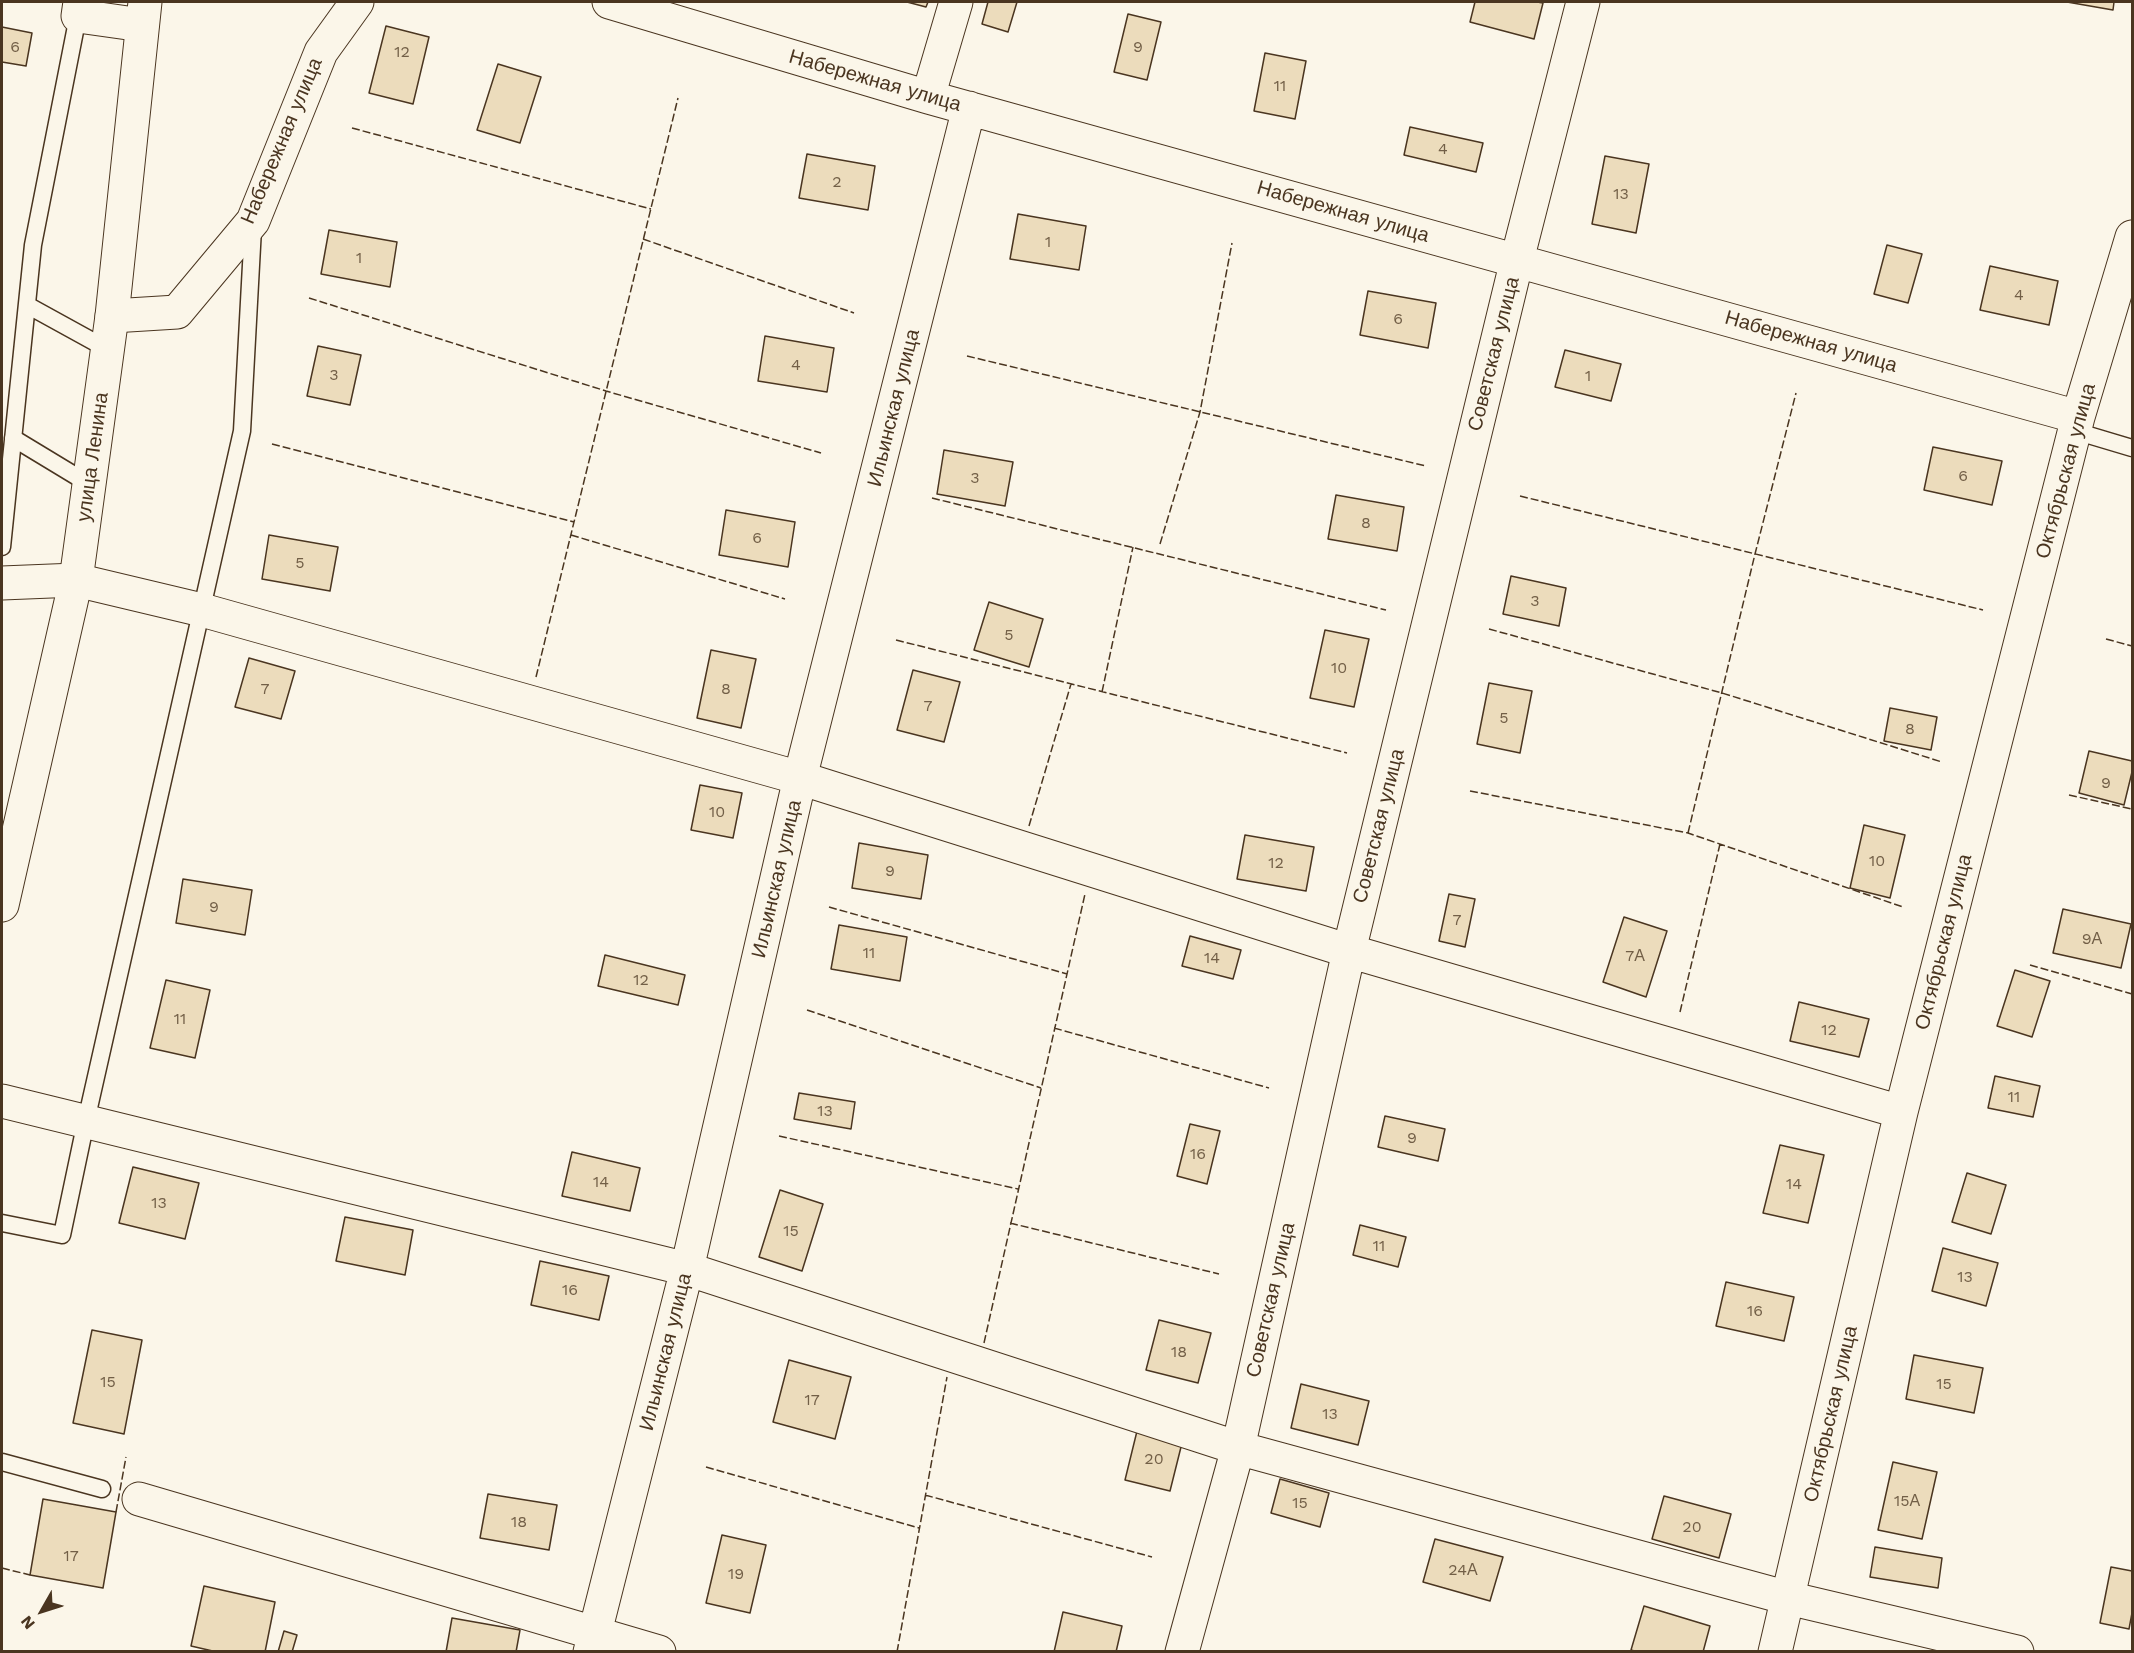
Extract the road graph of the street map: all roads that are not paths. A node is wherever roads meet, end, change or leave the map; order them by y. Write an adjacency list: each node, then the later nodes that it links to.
1 (357, 2): 9 (street, Набережная улица)
2 (609, 2): 7 (street, Набережная улица)
3 (956, 2): 7 (street)
4 (1583, 2): 11 (street, Советская улица)
5 (79, 9): 6 (street); 12 (lane)
6 (143, 13): 13 (street, улица Ленина)
7 (928, 97): 8 (street, Набережная улица)
8 (969, 108): 11 (street, Набережная улица); 23 (street, Ильинская улица)
9 (253, 221): 13 (street, Набережная улица); 22 (lane)
10 (2133, 237): 15 (street, Октябрьская улица)
11 (1517, 260): 15 (street, Набережная улица); 25 (street, Советская улица)
12 (27, 305): 14 (lane); 16 (lane)
13 (112, 316): 14 (street, улица Ленина)
14 (107, 349): 18 (street, улица Ленина)
15 (2077, 424): 17 (lane); 27 (street, Октябрьская улица)
16 (13, 438): 18 (lane); 19 (lane)
17 (2133, 448)
18 (89, 484): 20 (street, улица Ленина)
19 (2, 548)
20 (76, 580): 21 (street); 22 (street); 24 (street, улица Ленина)
21 (2, 583)
22 (202, 609): 23 (street); 28 (lane)
23 (800, 778): 25 (street); 30 (street, Ильинская улица)
24 (2, 905)
25 (1349, 951): 27 (street); 31 (street, Советская улица)
26 (2, 1101): 28 (street)
27 (1901, 1112): 35 (street, Октябрьская улица)
28 (86, 1121): 29 (lane); 30 (street)
29 (2, 1223)
30 (687, 1269): 31 (street); 36 (street, Ильинская улица)
31 (1238, 1448): 35 (street); 38 (street, Советская улица)
32 (2, 1462): 33 (lane)
33 (102, 1489)
34 (138, 1499): 36 (street)
35 (1788, 1598): 39 (street, Октябрьская улица); 40 (street)
36 (592, 1642): 37 (street)
37 (659, 1652)
38 (1182, 1652)
39 (1775, 1652)
40 (2017, 1652)

